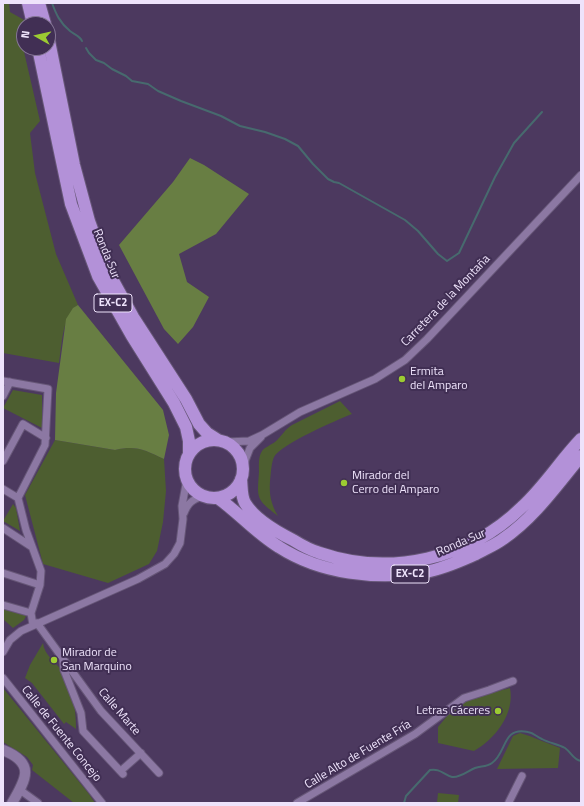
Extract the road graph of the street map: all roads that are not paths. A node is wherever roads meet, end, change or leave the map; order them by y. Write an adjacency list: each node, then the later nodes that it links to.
1 (28, 3): 3 (highway)
2 (39, 3): 4 (highway)
3 (31, 16)
4 (43, 16)
5 (40, 56): 7 (highway, EX-C2)
6 (51, 56): 7 (highway, EX-C2)
7 (63, 141): 14 (highway, Ronda Sur / EX-C2); 15 (highway, Ronda Sur / EX-C2)
8 (581, 175): 11 (street, Carretera de la Montaña)
9 (7, 381): 10 (street); 12 (street)
10 (3, 396)
11 (262, 435): 14 (street, Carretera de la Montaña); 18 (street, Carretera de la Montaña)
12 (46, 438): 17 (street); 23 (street)
13 (581, 439): 20 (highway, Ronda Sur / EX-C2)
14 (222, 441): 15 (highway); 18 (highway, EX-C2)
15 (189, 454): 19 (highway, EX-C2)
16 (581, 456): 24 (highway, Ronda Sur / EX-C2)
17 (3, 461)
18 (243, 466): 20 (highway, EX-C2)
19 (187, 479): 22 (highway); 25 (street)
20 (241, 479): 24 (highway)
21 (3, 489): 23 (street)
22 (202, 496): 24 (highway); 25 (street)
23 (18, 498): 27 (street)
24 (218, 498)
25 (183, 516): 32 (street)
26 (3, 528): 27 (street)
27 (32, 547): 29 (street)
28 (3, 574): 29 (street)
29 (40, 585): 31 (street)
30 (3, 605): 31 (street)
31 (30, 613): 32 (street)
32 (35, 624): 33 (street); 34 (street, Calle Marte)
33 (3, 652)
34 (63, 659): 38 (street, Calle Marte); 38 (street)
35 (3, 678): 44 (street, Calle de Fuente Concejo)
36 (513, 681): 45 (street, Calle Alto de Fuente Fría)
37 (3, 750): 41 (main road)
38 (141, 753): 39 (street, Calle Marte)
39 (159, 773)
40 (522, 776): 47 (street)
41 (20, 790): 42 (main road); 43 (street)
42 (12, 803)
43 (38, 803)
44 (102, 803)
45 (297, 803)
46 (501, 803): 47 (street)
47 (509, 803)

